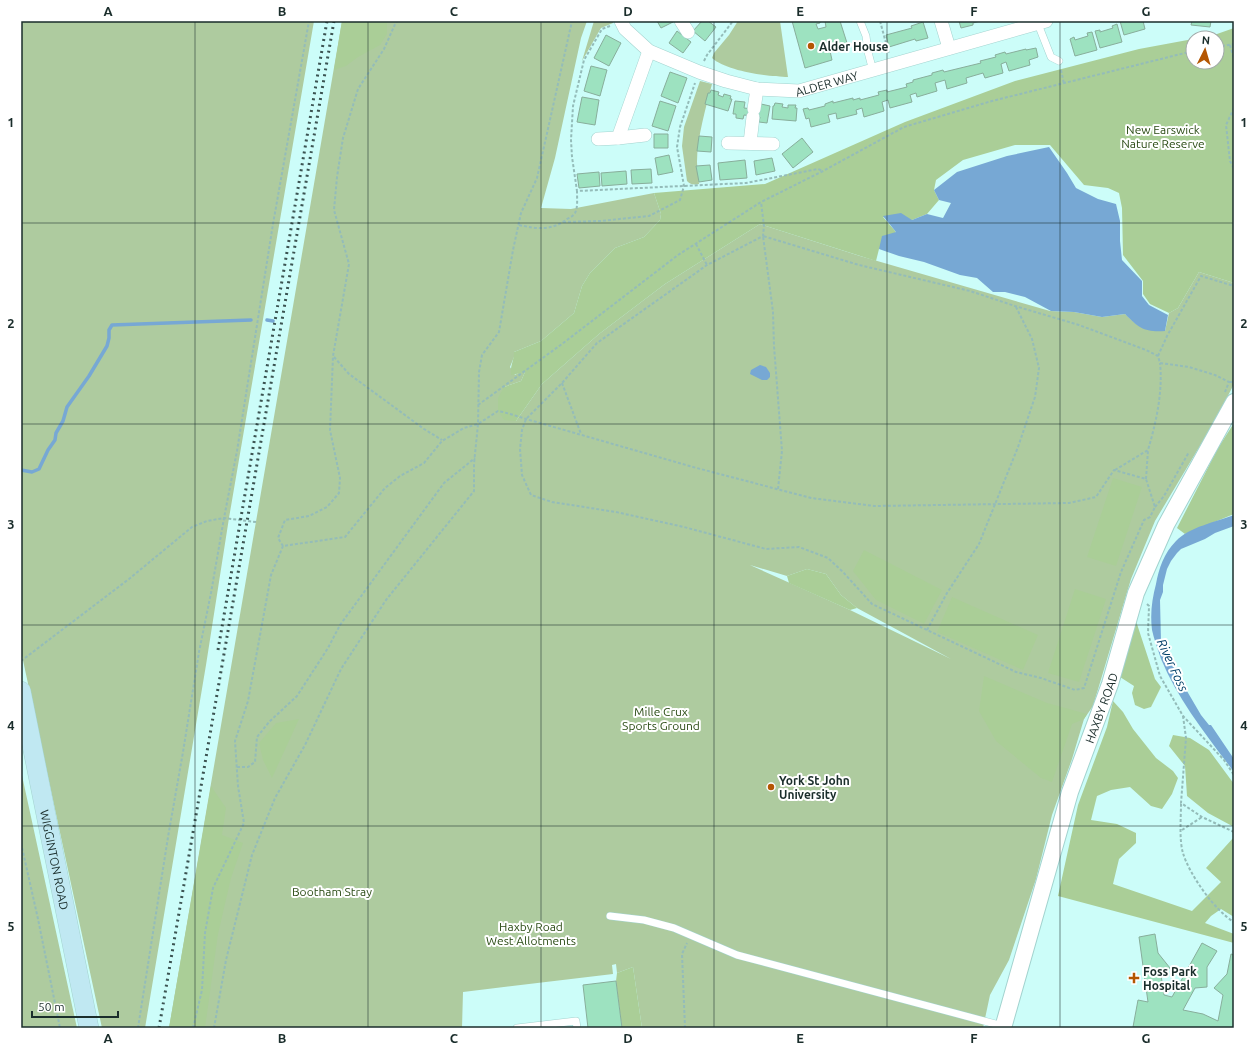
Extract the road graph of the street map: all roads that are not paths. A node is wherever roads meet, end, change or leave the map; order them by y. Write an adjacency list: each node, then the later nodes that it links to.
1 (621, 21): 6 (street, ALDER WAY)
2 (860, 21): 8 (lane)
3 (941, 21): 5 (street)
4 (1042, 22): 5 (street, ALDER WAY); 7 (lane)
5 (949, 48): 8 (street, ALDER WAY)
6 (649, 51): 9 (street, ALDER WAY); 11 (street)
7 (1058, 61)
8 (873, 71): 9 (street, ALDER WAY)
9 (756, 89): 14 (street)
10 (646, 135): 11 (street)
11 (618, 138): 12 (street)
12 (598, 139)
13 (728, 143): 14 (street)
14 (750, 143): 15 (street)
15 (773, 144)
16 (1230, 398): 19 (street, HAXBY ROAD)
17 (21, 691): 20 (main road, WIGGINTON ROAD)
18 (610, 916): 19 (lane)
19 (1003, 1027)
20 (89, 1028)
21 (517, 1028): 22 (lane)
22 (577, 1028)

